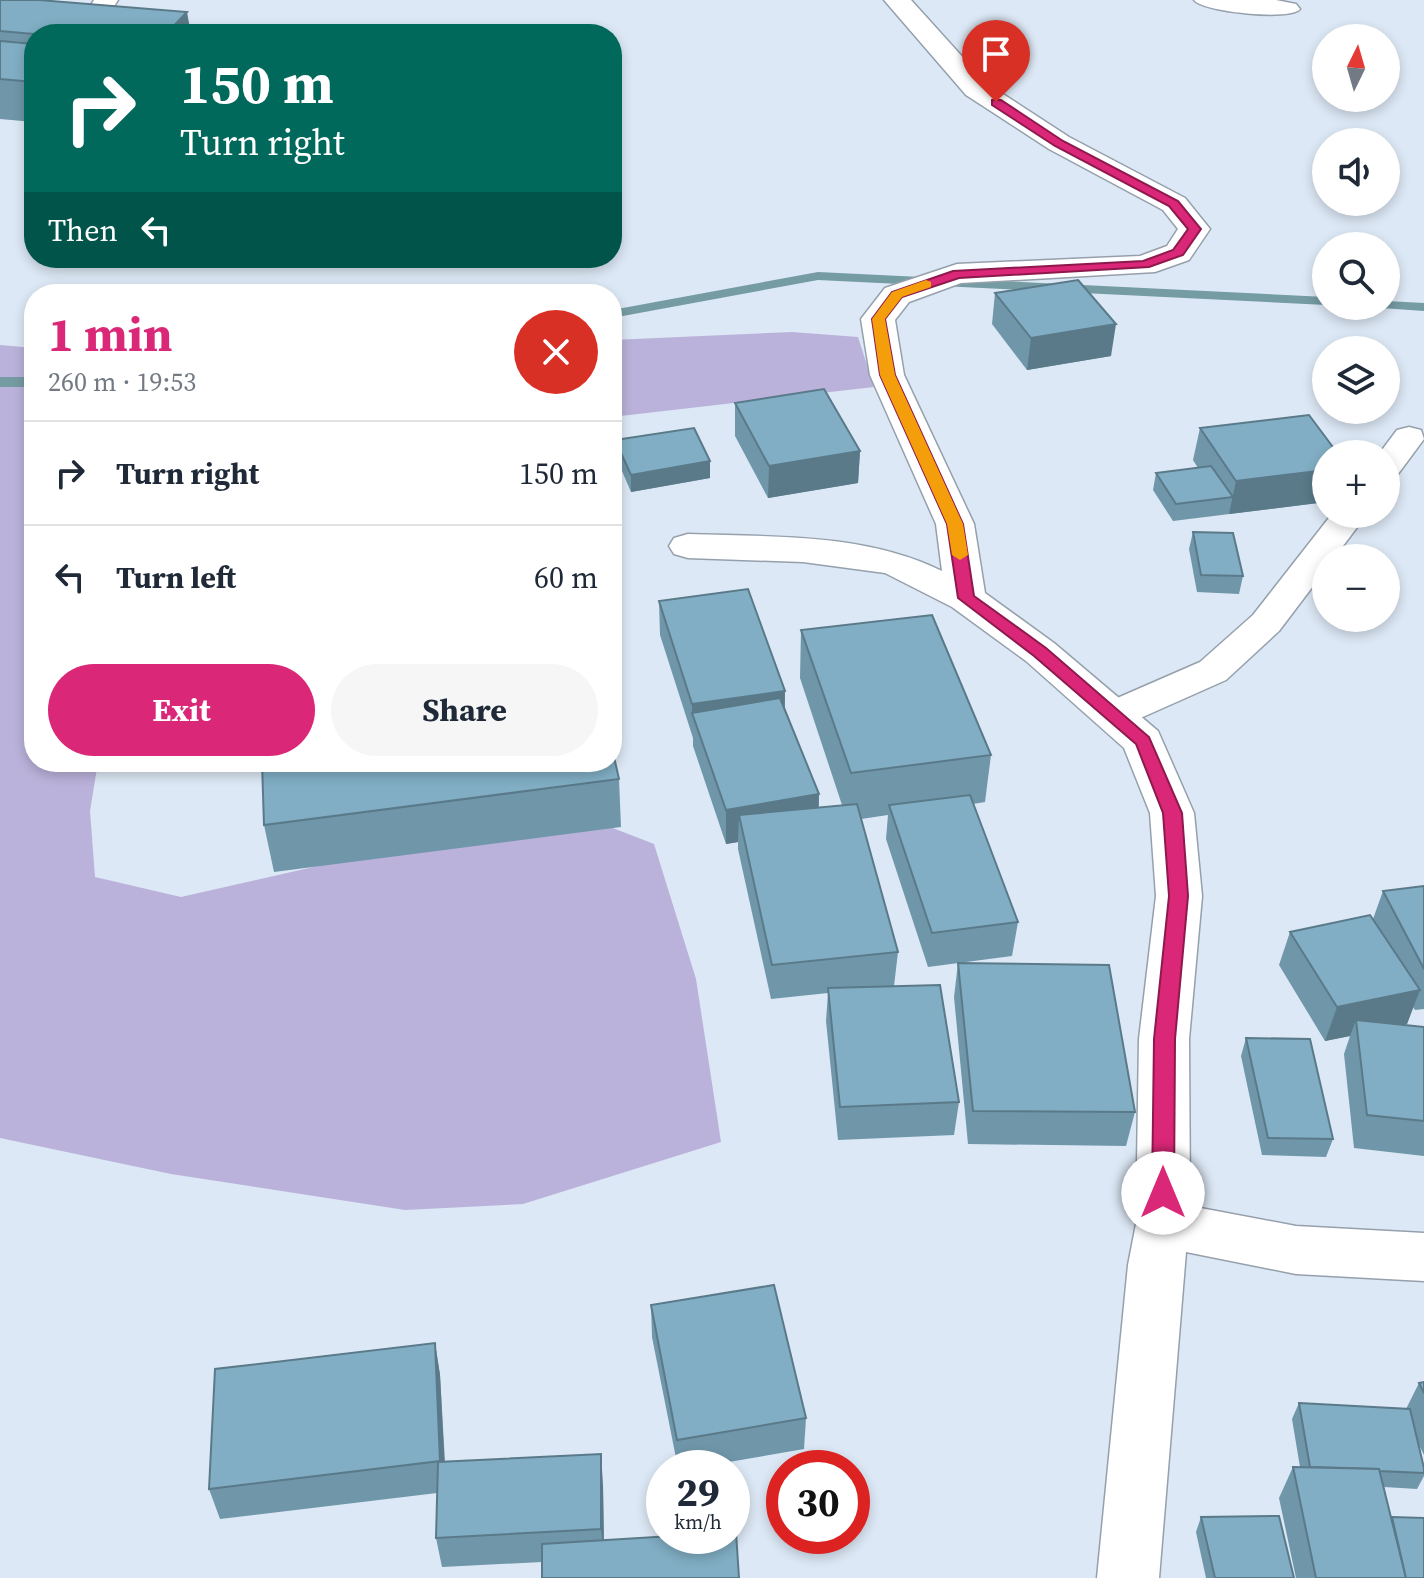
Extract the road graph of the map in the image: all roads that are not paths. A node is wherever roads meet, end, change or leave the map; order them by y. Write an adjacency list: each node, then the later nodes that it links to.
1 (106, 0): 7 (lane)
2 (897, 0): 12 (street)
3 (1207, 0): 4 (street)
4 (1287, 9)
5 (0, 16): 6 (lane)
6 (81, 24)
7 (92, 24)
8 (1409, 437): 9 (lane)
9 (1400, 449)
10 (1339, 528): 13 (lane)
11 (688, 546): 12 (street)
12 (966, 598): 13 (street)
13 (1113, 715): 14 (street)
14 (1163, 1224): 15 (street); 16 (street)
15 (1424, 1257)
16 (1128, 1578)

